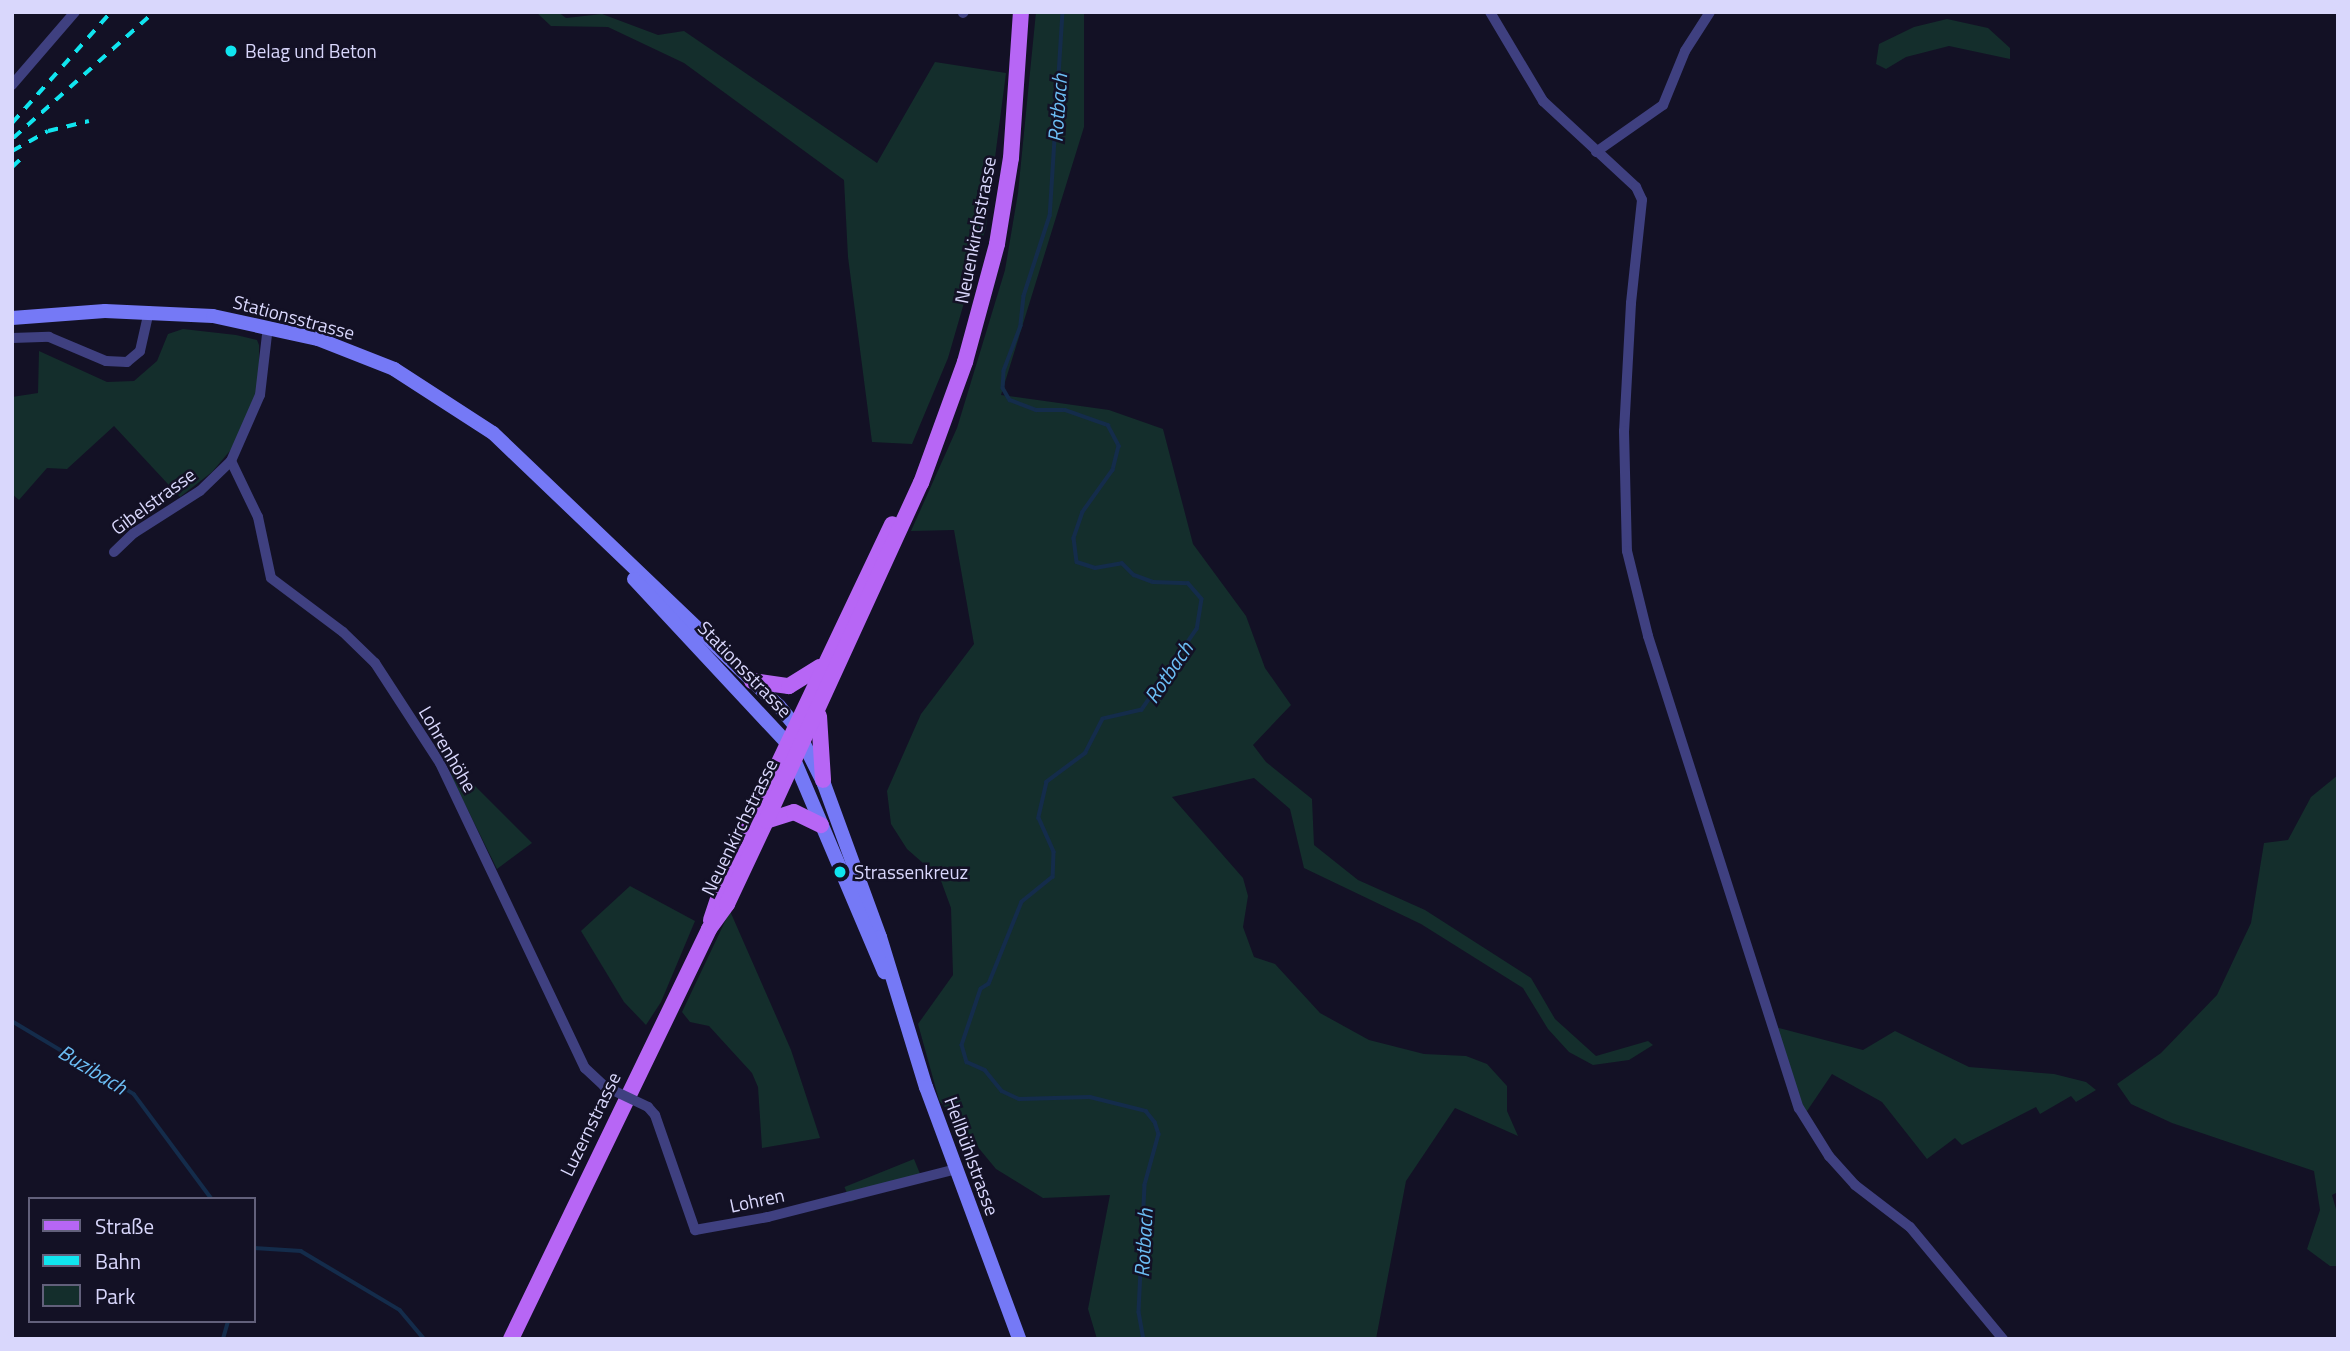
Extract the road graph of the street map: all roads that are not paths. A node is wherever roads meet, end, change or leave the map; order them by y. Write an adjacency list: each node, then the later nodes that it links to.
1 (75, 12): 5 (street)
2 (1021, 12): 11 (main road, Neuenkirchstrasse)
3 (1490, 12): 6 (street)
4 (1710, 12): 6 (street)
5 (12, 85)
6 (1595, 152): 30 (street)
7 (149, 311): 8 (main road, Stationsstrasse); 9 (main road, Stationsstrasse); 10 (street)
8 (12, 318)
9 (268, 326): 12 (street, Gibelstrasse); 14 (main road, Stationsstrasse)
10 (12, 338)
11 (932, 448): 15 (main road, Neuenkirchstrasse); 17 (main road, Neuenkirchstrasse)
12 (231, 461): 13 (street, Gibelstrasse); 26 (street, Lohrenhöhe, bridge)
13 (114, 552)
14 (620, 558): 16 (main road, Stationsstrasse); 19 (main road, Stationsstrasse)
15 (824, 663): 16 (main road); 18 (main road, Neuenkirchstrasse)
16 (752, 681): 18 (main road, Stationsstrasse)
17 (819, 709): 19 (main road, Neuenkirchstrasse); 21 (main road)
18 (795, 726): 19 (main road, Neuenkirchstrasse)
19 (795, 743): 20 (main road, Neuenkirchstrasse); 21 (main road, Hellbühlstrasse); 24 (main road, Neuenkirchstrasse)
20 (796, 759): 22 (main road, Neuenkirchstrasse); 23 (main road, Hellbühlstrasse)
21 (823, 780): 25 (main road, Hellbühlstrasse)
22 (766, 821): 23 (main road); 24 (main road, Neuenkirchstrasse)
23 (821, 825): 25 (main road, Hellbühlstrasse)
24 (709, 929): 28 (main road, Luzernstrasse)
25 (891, 986): 27 (main road, Hellbühlstrasse)
26 (648, 1107): 27 (street, Lohren)
27 (956, 1169): 29 (main road, Hellbühlstrasse)
28 (511, 1339)
29 (1019, 1339)
30 (2003, 1339)

